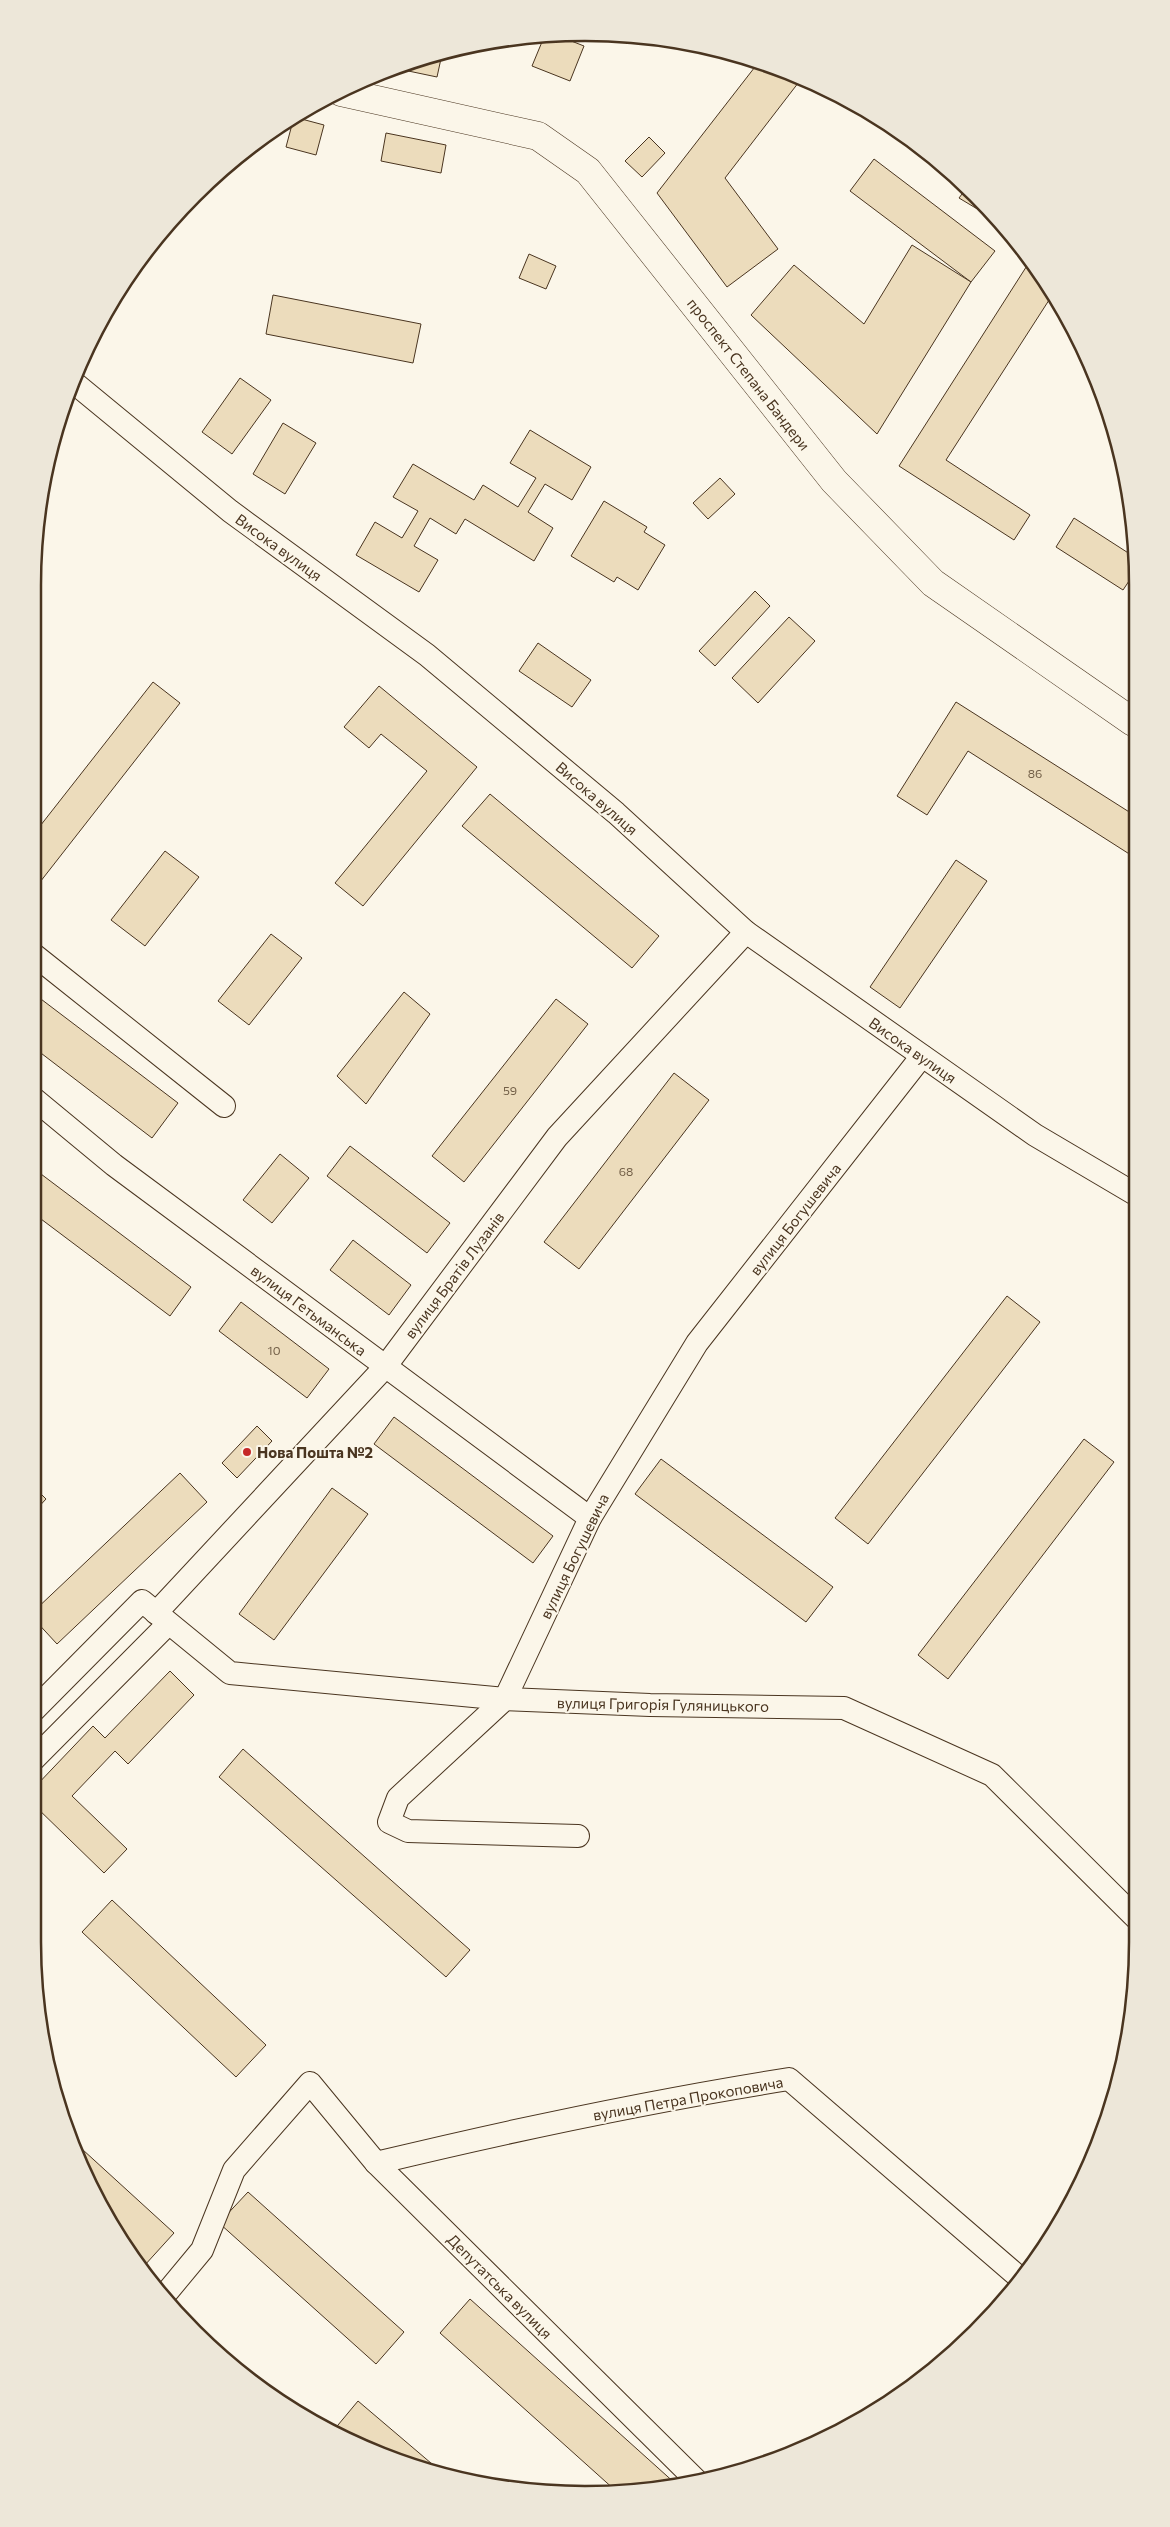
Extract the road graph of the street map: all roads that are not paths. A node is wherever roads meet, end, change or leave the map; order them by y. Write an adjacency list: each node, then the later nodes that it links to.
1 (351, 94): 3 (main road, проспект Степана Бандери)
2 (79, 387): 4 (street, Висока вулиця)
3 (1129, 719)
4 (746, 932): 6 (street, Висока вулиця); 10 (street, вулиця Братів Лузанів)
5 (41, 961): 8 (street)
6 (922, 1056): 9 (street, Висока вулиця); 11 (street, вулиця Богушевича)
7 (41, 1105): 10 (street, вулиця Гетьманська)
8 (224, 1106)
9 (1129, 1190)
10 (385, 1367): 11 (street, вулиця Гетьманська); 12 (street, вулиця Братів Лузанів)
11 (590, 1518): 13 (street, вулиця Богушевича)
12 (155, 1612): 13 (street, вулиця Григорія Гуляницького); 14 (street, вулиця Братів Лузанів); 15 (street, вулиця Братів Лузанів)
13 (506, 1699): 16 (street, вулиця Богушевича); 17 (street, вулиця Григорія Гуляницького)
14 (41, 1705)
15 (41, 1749)
16 (578, 1836)
17 (1129, 1912)
18 (376, 2163): 19 (street, вулиця Петра Прокоповича); 20 (street, Депутатська вулиця); 21 (street, Депутатська вулиця)
19 (1015, 2274)
20 (168, 2291)
21 (691, 2475)

